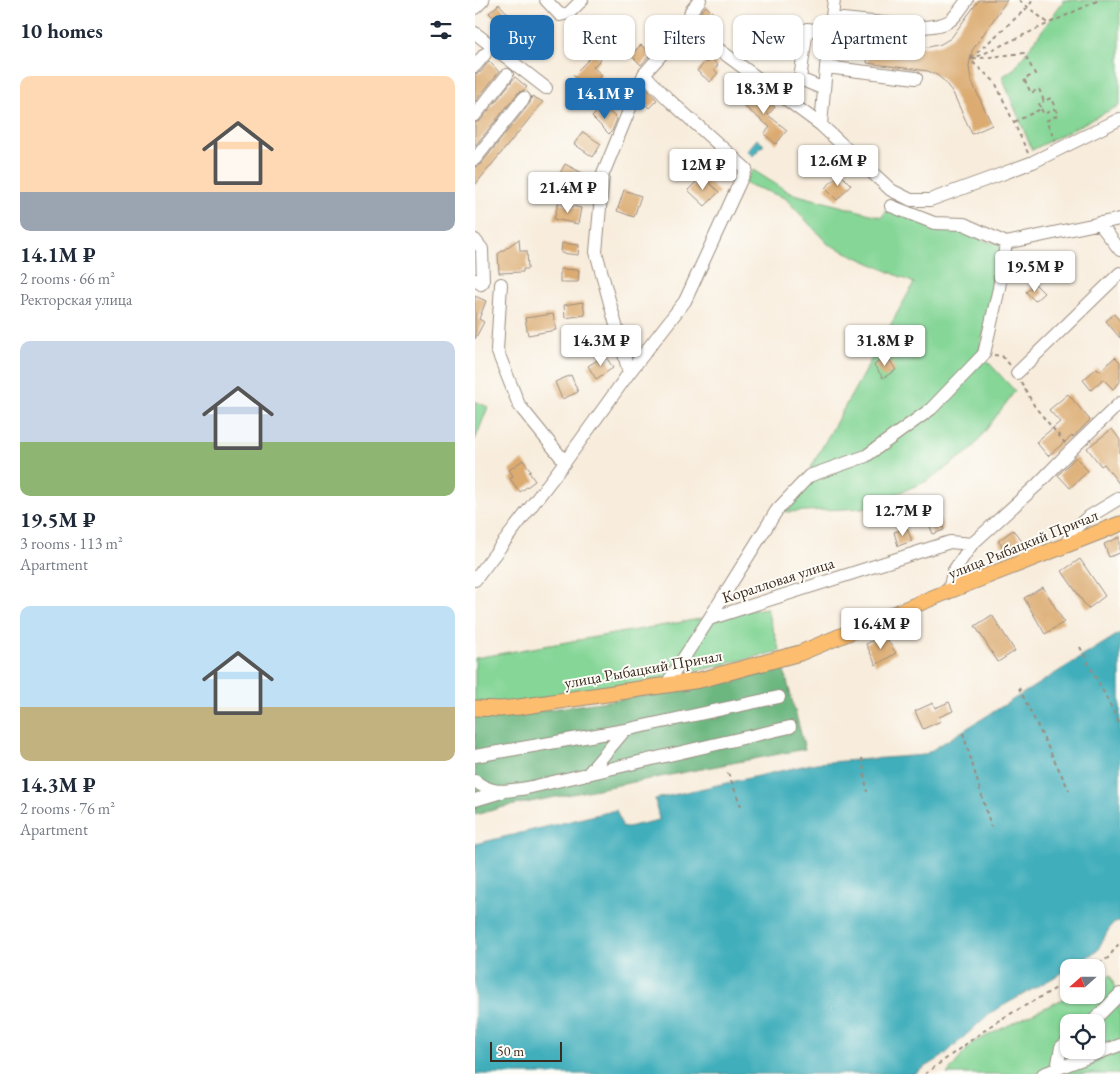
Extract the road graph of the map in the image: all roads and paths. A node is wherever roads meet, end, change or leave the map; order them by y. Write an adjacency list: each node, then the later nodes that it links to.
1 (483, 0): 11 (street)
2 (546, 0): 3 (street)
3 (582, 0)
4 (700, 0): 12 (street)
5 (834, 0): 13 (street)
6 (967, 0): 15 (street)
7 (1019, 0): 10 (path)
8 (1033, 0): 10 (path)
9 (1099, 0): 14 (path)
10 (1028, 7): 14 (path); 22 (path)
11 (475, 8)
12 (690, 15)
13 (832, 15)
14 (1048, 24): 22 (path)
15 (925, 26)
16 (813, 30): 29 (street)
17 (475, 33): 28 (street)
18 (723, 53): 37 (street)
19 (485, 54): 23 (street)
20 (657, 60): 25 (street)
21 (828, 60): 24 (street)
22 (969, 60): 31 (path); 36 (path)
23 (475, 66)
24 (827, 68): 27 (street); 29 (street)
25 (644, 74): 51 (street); 51 (street)
26 (507, 75): 34 (street)
27 (915, 78)
28 (546, 88)
29 (825, 89): 37 (street)
30 (525, 98): 40 (street)
31 (1044, 101): 32 (path); 33 (path)
32 (1041, 109): 33 (path); 36 (path)
33 (1055, 109): 38 (path)
34 (475, 114)
35 (1120, 119): 38 (street)
36 (1014, 122): 39 (path)
37 (821, 125): 38 (street)
38 (1059, 148)
39 (1028, 153)
40 (475, 159)
41 (891, 206): 45 (street)
42 (1120, 219): 43 (street)
43 (1099, 223): 45 (street); 46 (street)
44 (475, 240): 48 (street)
45 (1006, 243): 50 (street)
46 (1120, 250)
47 (1120, 273): 52 (street)
48 (475, 280)
49 (501, 284): 55 (street)
50 (984, 354): 52 (path); 62 (street)
51 (629, 373): 55 (street)
52 (1017, 373): 54 (path)
53 (1120, 403): 54 (street)
54 (1071, 450): 58 (street)
55 (565, 462): 60 (street)
56 (1120, 498): 59 (street)
57 (1120, 524): 59 (main road, улица Рыбацкий Причал)
58 (973, 544): 61 (street); 62 (street, Коралловая улица)
59 (1066, 545): 61 (main road, улица Рыбацкий Причал)
60 (475, 580)
61 (949, 591): 64 (main road, улица Рыбацкий Причал)
62 (709, 619): 64 (street)
63 (1080, 647): 68 (path)
64 (666, 685): 67 (main road, улица Рыбацкий Причал)
65 (1019, 688): 77 (path)
66 (779, 697): 70 (street)
67 (475, 708)
68 (1120, 724)
69 (791, 727): 75 (street)
70 (625, 730): 72 (street); 75 (street)
71 (963, 733): 82 (path)
72 (475, 756)
73 (862, 758): 79 (path)
74 (728, 773): 81 (path)
75 (587, 775): 78 (street)
76 (475, 781): 78 (street)
77 (1069, 790)
78 (502, 792): 80 (street)
79 (867, 792)
80 (475, 800)
81 (741, 806)
82 (991, 827)
83 (1120, 942): 84 (path)
84 (1105, 960)
85 (1060, 986): 91 (path)
86 (1120, 994): 87 (street)
87 (1100, 1014)
88 (1120, 1045): 90 (street)
89 (1060, 1052): 90 (street)
90 (1057, 1069): 92 (street)
91 (925, 1074)
92 (1043, 1074)

